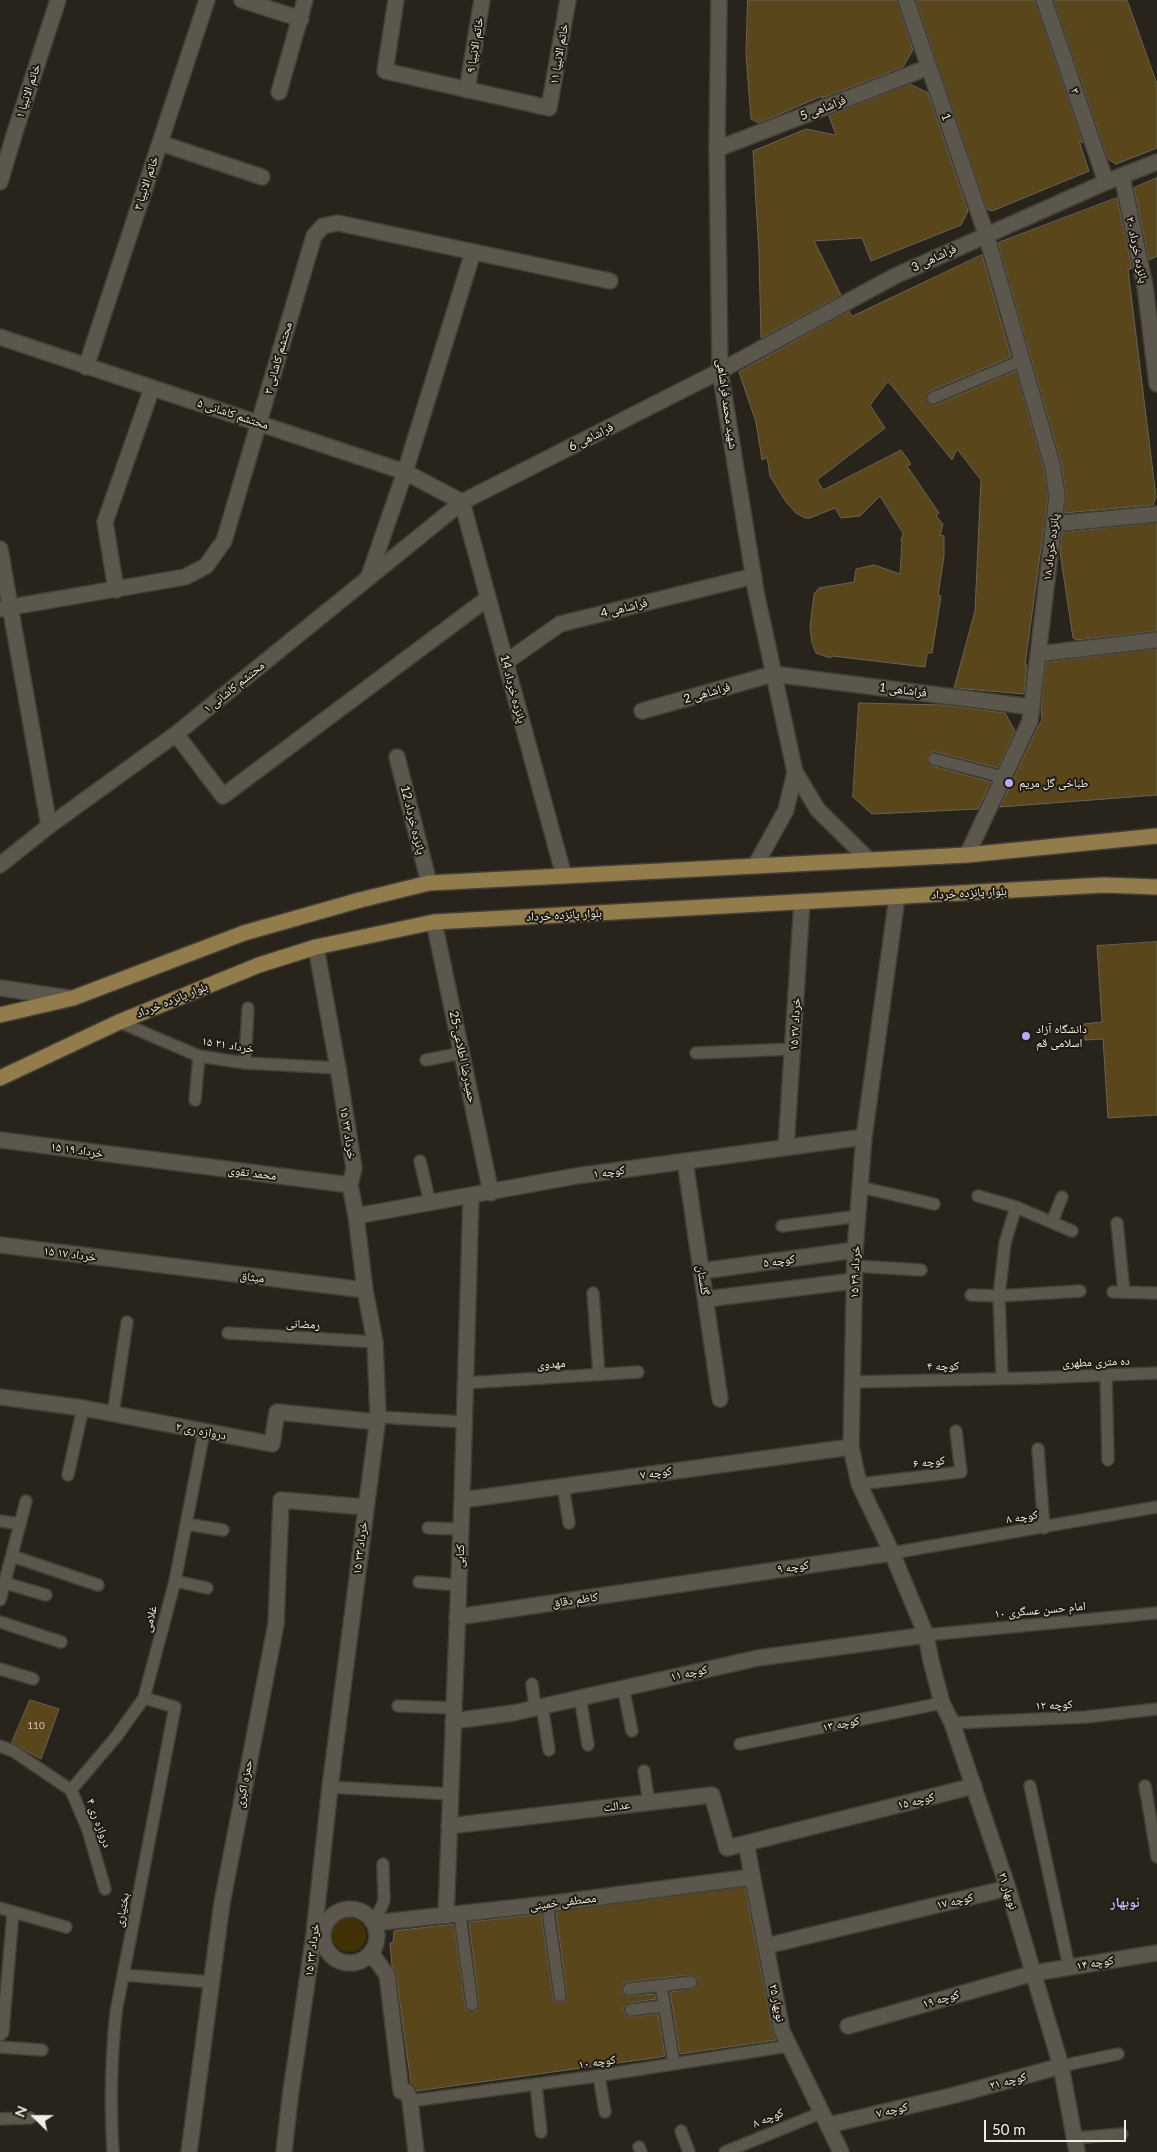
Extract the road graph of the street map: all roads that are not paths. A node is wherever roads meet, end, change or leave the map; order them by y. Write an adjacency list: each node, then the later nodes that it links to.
1 (58, 0): 15 (street, خاتم الانبیا ۱)
2 (207, 0): 16 (street, خاتم الانبیا ۳)
3 (242, 0): 11 (street)
4 (305, 0): 11 (street)
5 (396, 0): 13 (street)
6 (482, 0): 13 (street, خاتم الانبیا ۹)
7 (568, 0): 13 (street, خاتم الانبیا ۱۱)
8 (720, 0): 17 (street, شهید محمد فراشاهی)
9 (906, 0): 12 (street, 1)
10 (1044, 0): 22 (street, ۳)
11 (301, 19): 14 (street)
12 (929, 67): 17 (street, فراشاهی 5); 23 (street, 1)
13 (467, 90)
14 (279, 92)
15 (7, 129): 21 (street, خاتم الانبیا ۱)
16 (160, 143): 20 (street); 29 (street, خاتم الانبیا ۳)
17 (717, 149): 30 (street, شهید محمد فراشاهی)
18 (1157, 162): 19 (street, فراشاهی 3)
19 (1122, 176): 22 (street, فراشاهی 3); 26 (street, پانزده خرداد ۲۰)
20 (262, 177)
21 (0, 182)
22 (1106, 182): 23 (street, فراشاهی 3)
23 (986, 234): 28 (street, پانزده خرداد ۱۸); 30 (street, فراشاهی 3)
24 (473, 252): 25 (street, محتشم کاشانی ۳); 34 (street, محتشم کاشانی ۳); 35 (street)
25 (610, 281)
26 (1151, 284): 31 (street, پانزده خرداد ۲۰)
27 (0, 337): 29 (street, محتشم کاشانی ۵)
28 (1023, 360): 33 (lane); 38 (street, پانزده خرداد ۱۸)
29 (86, 367): 32 (street, محتشم کاشانی ۵)
30 (720, 371): 36 (street, فراشاهی 6); 40 (street, شهید محمد فراشاهی)
31 (1157, 384)
32 (152, 388): 34 (street, محتشم کاشانی ۵); 42 (street)
33 (933, 398)
34 (259, 422): 35 (street, محتشم کاشانی ۵); 42 (street, محتشم کاشانی ۳)
35 (405, 472): 36 (street, محتشم کاشانی ۵); 41 (street)
36 (462, 502): 41 (street, محتشم کاشانی ۱); 43 (street, پانزده خرداد 14)
37 (1157, 514): 38 (street)
38 (1053, 524): 46 (street, پانزده خرداد ۱۸)
39 (0, 549): 44 (street)
40 (754, 576): 47 (street, فراشاهی 4); 48 (street, شهید محمد فراشاهی)
41 (369, 578): 51 (street, محتشم کاشانی ۱)
42 (116, 590): 44 (street, محتشم کاشانی ۳)
43 (488, 598): 47 (street, پانزده خرداد 14); 51 (street)
44 (5, 608): 56 (street)
45 (1157, 640): 46 (street)
46 (1038, 654): 49 (street, پانزده خرداد ۱۸)
47 (506, 662): 62 (street, پانزده خرداد 14)
48 (773, 674): 49 (street, فراشاهی 1); 50 (street, فراشاهی 2); 54 (street, شهید محمد فراشاهی)
49 (1032, 707): 55 (street, پانزده خرداد ۱۸)
50 (642, 711)
51 (176, 734): 56 (street, محتشم کاشانی ۱)
52 (397, 757): 63 (street, پانزده خرداد 12)
53 (934, 759): 55 (lane)
54 (795, 772): 59 (street); 61 (street)
55 (1003, 778): 58 (street, پانزده خرداد ۱۸)
56 (49, 826): 60 (street, محتشم کاشانی ۱)
57 (1157, 836): 58 (main road)
58 (967, 855): 59 (main road)
59 (869, 860): 61 (main road)
60 (0, 865)
61 (755, 866): 62 (main road)
62 (564, 876): 63 (main road)
63 (429, 883): 70 (main road)
64 (1157, 886): 65 (main road, بلوار پانزده خرداد)
65 (897, 897): 66 (main road, بلوار پانزده خرداد); 83 (street, ۱۵ خرداد ۲۹)
66 (802, 902): 67 (main road, بلوار پانزده خرداد); 74 (street, ۱۵ خرداد ۲۷)
67 (434, 922): 68 (main road, بلوار پانزده خرداد); 75 (street, حمیدرضا اطلاعی-25)
68 (316, 947): 73 (main road, بلوار پانزده خرداد); 80 (street, ۱۵ خرداد ۲۳)
69 (0, 988): 70 (street)
70 (73, 998): 72 (main road)
71 (248, 1008): 79 (lane)
72 (0, 1015)
73 (119, 1022): 77 (lane, ۱۵ خرداد ۲۱); 81 (main road, بلوار پانزده خرداد)
74 (793, 1049): 76 (lane); 85 (street, ۱۵ خرداد ۲۷)
75 (462, 1053): 78 (lane); 91 (street, حمیدرضا اطلاعی-25)
76 (696, 1053)
77 (199, 1056): 79 (lane, ۱۵ خرداد ۲۱); 82 (lane)
78 (426, 1060)
79 (245, 1063): 80 (lane, ۱۵ خرداد ۲۱)
80 (338, 1068): 89 (street, ۱۵ خرداد ۲۳)
81 (0, 1078)
82 (195, 1100)
83 (864, 1137): 85 (street, کوچه ۱); 90 (street, ۱۵ خرداد ۲۹)
84 (0, 1140): 87 (street, ۱۵ خرداد ۱۹)
85 (786, 1146): 88 (street, کوچه ۱)
86 (420, 1160): 95 (lane)
87 (154, 1161): 89 (street, محمد تقوی)
88 (685, 1161): 91 (street, کوچه ۱); 108 (street, گلستان)
89 (350, 1185): 98 (street, ۱۵ خرداد ۲۳)
90 (860, 1187): 96 (lane); 99 (street, ۱۵ خرداد ۲۹)
91 (491, 1193): 92 (street, کوچه ۱)
92 (471, 1196): 95 (street, کوچه ۱); 127 (street, کتابی)
93 (978, 1196): 97 (lane)
94 (1062, 1197): 100 (lane)
95 (430, 1203): 98 (street, کوچه ۱)
96 (934, 1204)
97 (1016, 1207): 100 (lane); 115 (lane)
98 (356, 1216): 110 (street, ۱۵ خرداد ۲۳)
99 (858, 1216): 102 (lane); 105 (street, ۱۵ خرداد ۲۹)
100 (1052, 1222): 103 (lane)
101 (1117, 1223): 113 (lane)
102 (782, 1226)
103 (1072, 1231)
104 (0, 1245): 106 (street, ۱۵ خرداد ۱۷)
105 (856, 1250): 108 (street, کوچه ۵); 109 (street, ۱۵ خرداد ۲۹)
106 (140, 1263): 110 (street, میثاق)
107 (921, 1270): 109 (lane)
108 (702, 1271): 116 (street, گلستان)
109 (855, 1273): 116 (street); 126 (street, ۱۵ خرداد ۲۹)
110 (365, 1290): 119 (street, ۱۵ خرداد ۲۳)
111 (1080, 1291): 115 (lane)
112 (593, 1293): 122 (lane)
113 (1157, 1293)
114 (971, 1296): 115 (lane)
115 (999, 1296): 124 (lane)
116 (706, 1299): 129 (street, گلستان)
117 (127, 1322): 131 (lane)
118 (228, 1334): 119 (lane, رمضانی)
119 (375, 1342): 132 (street, ۱۵ خرداد ۲۳)
120 (638, 1372): 122 (lane, مهدوی)
121 (1157, 1373): 123 (lane, ده متری مطهری)
122 (599, 1374): 127 (lane, مهدوی)
123 (1106, 1375): 125 (lane, ده متری مطهری); 138 (lane)
124 (1002, 1378): 125 (lane, کوچه ۴); 126 (lane, کوچه ۴)
125 (1036, 1378)
126 (852, 1382): 136 (street, ۱۵ خرداد ۲۹)
127 (466, 1383): 133 (street, کتابی)
128 (0, 1397): 130 (street, دروازه ری ۲)
129 (720, 1399)
130 (83, 1408): 131 (street, دروازه ری ۲); 139 (lane)
131 (113, 1414): 135 (street, دروازه ری ۲)
132 (378, 1420): 133 (lane); 135 (street, دروازه ری ۲); 144 (street, ۱۵ خرداد ۲۳)
133 (464, 1422): 142 (street, کتابی)
134 (956, 1431): 140 (lane, کوچه ۶)
135 (204, 1432): 149 (lane, غلامی)
136 (850, 1447): 140 (street, ۱۵ خرداد ۲۹); 141 (street, کوچه ۷)
137 (1038, 1449): 151 (lane)
138 (1108, 1460)
139 (68, 1475)
140 (859, 1484): 154 (street, ۱۵ خرداد ۲۹)
141 (562, 1486): 142 (street, کوچه ۷); 147 (lane)
142 (462, 1500): 152 (street, کتابی)
143 (26, 1501): 148 (lane)
144 (365, 1507): 191 (street, ۱۵ خرداد ۲۳); 215 (street, حمزه اکبری)
145 (1157, 1507): 151 (lane, کوچه ۸)
146 (0, 1521): 148 (lane)
147 (569, 1523)
148 (20, 1524): 155 (lane)
149 (186, 1524): 153 (lane); 156 (lane, غلامی)
150 (428, 1528): 152 (lane)
151 (1044, 1528): 154 (lane, کوچه ۸)
152 (461, 1529): 161 (street, کتابی)
153 (223, 1530)
154 (892, 1553): 158 (street, کوچه ۹); 168 (street, ۱۵ خرداد ۲۹)
155 (12, 1556): 159 (lane); 160 (lane)
156 (175, 1580): 162 (lane); 175 (lane, غلامی)
157 (418, 1582): 161 (lane)
158 (694, 1582): 166 (street, کاظم دقاق)
159 (4, 1583): 163 (lane); 164 (lane)
160 (98, 1585)
161 (459, 1585): 166 (street, کتابی)
162 (208, 1588)
163 (46, 1595)
164 (0, 1600)
165 (1157, 1614): 168 (lane, امام حسن عسگری ۱۰)
166 (457, 1617): 180 (street, کتابی)
167 (0, 1622): 169 (lane)
168 (926, 1635): 173 (street, کوچه ۱۱); 176 (street, نوبهار ۲۱)
169 (61, 1642)
170 (0, 1669): 171 (lane)
171 (33, 1679)
172 (532, 1684): 178 (lane)
173 (623, 1687): 174 (street, کوچه ۱۱); 182 (lane)
174 (580, 1697): 178 (street, کوچه ۱۱); 184 (lane)
175 (144, 1698): 192 (lane, غلامی); 214 (lane, بختیاری)
176 (942, 1703): 181 (street, نوبهار ۲۱); 183 (lane, کوچه ۱۳)
177 (398, 1706): 180 (lane)
178 (538, 1707): 180 (street, کوچه ۱۱); 186 (lane)
179 (1157, 1709): 181 (lane, کوچه ۱۲)
180 (453, 1714): 193 (street, کتابی)
181 (952, 1724): 188 (street, نوبهار ۲۱)
182 (632, 1731)
183 (740, 1744)
184 (588, 1745)
185 (0, 1746): 192 (lane, دروازه ری ۴)
186 (549, 1750)
187 (644, 1771): 194 (lane)
188 (974, 1786): 196 (street, کوچه ۱۵); 200 (street, نوبهار ۲۱)
189 (1030, 1786): 212 (lane)
190 (1145, 1786): 197 (lane)
191 (330, 1787): 193 (lane); 208 (street, ۱۵ خرداد ۲۳)
192 (72, 1790): 201 (lane, دروازه ری ۴)
193 (450, 1794): 195 (street, کتابی)
194 (649, 1803): 195 (street, عدالت); 196 (street, عدالت)
195 (449, 1826): 205 (street, کتابی)
196 (746, 1843): 199 (street, نوبهار ۲۵)
197 (1157, 1857)
198 (384, 1864): 206 (lane)
199 (752, 1877): 202 (street, مصطفی خمینی); 209 (street, نوبهار ۲۵)
200 (1008, 1888): 209 (street, کوچه ۱۷); 213 (street, نوبهار ۲۱)
201 (105, 1889)
202 (547, 1904): 205 (street, مصطفی خمینی); 219 (lane)
203 (0, 1908): 204 (lane)
204 (13, 1912): 207 (lane); 224 (lane)
205 (453, 1916): 206 (street, مصطفی خمینی); 220 (lane)
206 (374, 1923): 208 (street); 210 (street)
207 (66, 1927)
208 (318, 1935): 210 (street); 245 (street, ۱۵ خرداد ۲۳)
209 (766, 1946): 225 (street, نوبهار ۲۵)
210 (371, 1953): 234 (street)
211 (1157, 1953): 212 (street, کوچه ۱۴)
212 (1069, 1967): 213 (street, کوچه ۱۴)
213 (1034, 1973): 223 (street, کوچه ۱۹); 230 (street, نوبهار ۲۱)
214 (124, 1975): 215 (lane); 243 (lane, بختیاری)
215 (211, 1982): 244 (street, حمزه اکبری)
216 (691, 1982): 217 (lane)
217 (661, 1985): 218 (lane); 221 (lane)
218 (629, 1989)
219 (560, 1996)
220 (472, 2005)
221 (664, 2006): 222 (lane); 229 (lane)
222 (631, 2010)
223 (848, 2026)
224 (0, 2035)
225 (788, 2046): 229 (lane, کوچه ۱۰); 238 (street, نوبهار ۲۵)
226 (0, 2047): 227 (lane)
227 (42, 2050)
228 (1118, 2054): 230 (lane)
229 (674, 2064): 231 (lane, کوچه ۱۰)
230 (1062, 2066): 233 (street, کوچه ۲۱); 242 (street, نوبهار ۲۱)
231 (599, 2076): 232 (lane, کوچه ۱۰); 235 (lane)
232 (536, 2084): 234 (lane, کوچه ۱۰); 240 (lane)
233 (955, 2095): 238 (street, کوچه ۷)
234 (410, 2100): 246 (street)
235 (605, 2112)
236 (0, 2118): 237 (lane)
237 (30, 2118)
238 (826, 2118): 248 (lane, کوچه ۸); 249 (street, نوبهار ۲۵)
239 (681, 2131): 247 (lane)
240 (541, 2132)
241 (1122, 2134): 242 (lane)
242 (1076, 2145)
243 (113, 2152)
244 (189, 2152)
245 (284, 2152)
246 (416, 2152)
247 (689, 2152)
248 (725, 2152)
249 (841, 2152)

